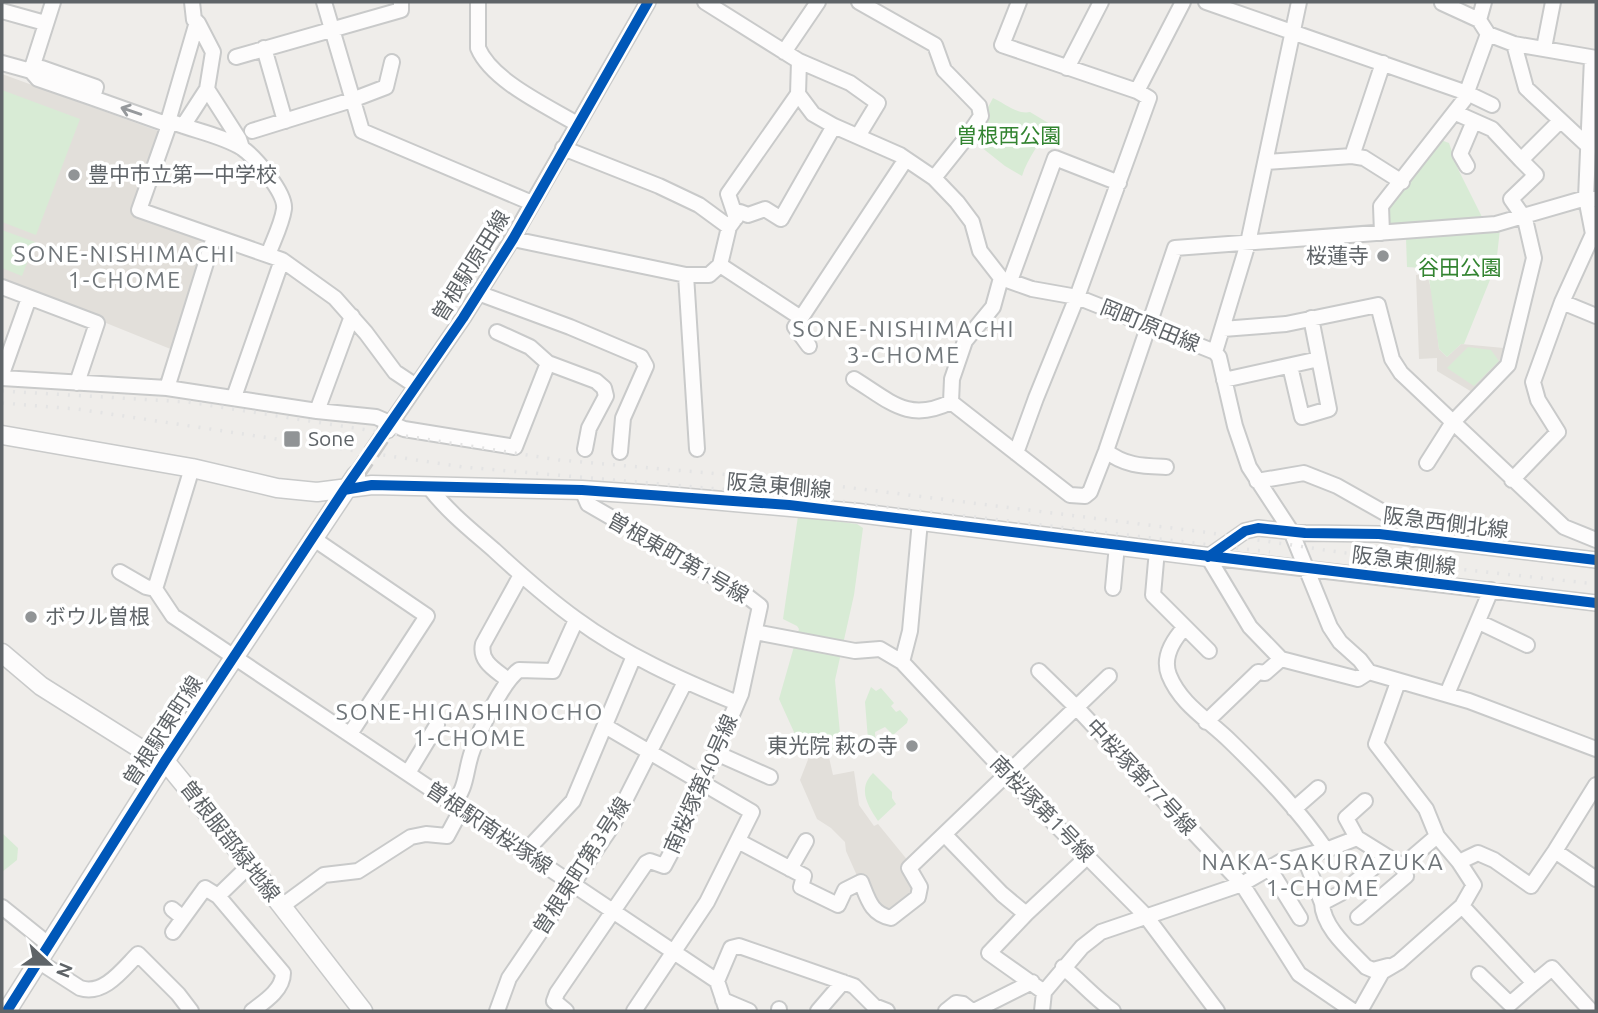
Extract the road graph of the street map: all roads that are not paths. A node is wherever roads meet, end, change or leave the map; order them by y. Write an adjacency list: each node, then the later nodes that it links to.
1 (52, 2): 21 (street)
2 (192, 2): 20 (street)
3 (324, 2): 22 (street)
4 (401, 2): 22 (street)
5 (478, 2): 47 (street)
6 (648, 2): 47 (street, 曽根駅原田線)
7 (705, 2): 28 (street)
8 (818, 2): 28 (street)
9 (859, 2): 61 (street)
10 (1019, 2): 35 (street)
11 (1101, 2): 35 (street)
12 (1183, 2): 38 (street)
13 (1206, 2): 23 (street)
14 (1299, 2): 23 (street)
15 (1440, 2): 19 (street)
16 (1484, 2): 19 (street)
17 (1553, 2): 27 (street)
18 (2, 11): 21 (street)
19 (1479, 20): 24 (street)
20 (197, 22): 37 (street); 48 (street)
21 (46, 23): 36 (street)
22 (332, 28): 26 (street); 41 (street)
23 (1293, 33): 34 (street); 58 (street)
24 (1488, 34): 25 (street); 39 (street)
25 (1514, 44): 27 (street); 46 (street)
26 (264, 48): 29 (street); 44 (street)
27 (1544, 48): 30 (street)
28 (784, 52): 31 (street)
29 (236, 57)
30 (1594, 58): 52 (street)
31 (799, 61): 40 (street); 51 (street)
32 (393, 62): 41 (street)
33 (2, 63): 36 (street)
34 (1383, 63): 39 (street); 55 (street)
35 (1067, 68): 38 (street)
36 (31, 71): 48 (street, one-way to 36)
37 (207, 89): 48 (street); 53 (street)
38 (1137, 91): 63 (street)
39 (1467, 93): 42 (street); 43 (street)
40 (798, 94): 49 (street); 67 (street)
41 (352, 100): 44 (street); 65 (street)
42 (1492, 105)
43 (1456, 113): 45 (street); 62 (street)
44 (285, 121): 50 (street)
45 (1474, 121): 57 (street); 59 (street)
46 (1560, 121): 52 (street); 57 (street)
47 (577, 124): 54 (street, 曽根駅原田線)
48 (173, 125): 53 (street); 70 (street)
49 (834, 126): 51 (street); 67 (street)
50 (252, 131)
51 (858, 136): 56 (street)
52 (1587, 145): 60 (street)
53 (242, 148): 73 (street)
54 (563, 148): 65 (street, 曽根駅原田線); 67 (street)
55 (1352, 156): 58 (street); 62 (street)
56 (906, 159): 61 (street); 84 (street)
57 (1521, 160): 66 (street)
58 (1266, 162): 72 (street)
59 (1467, 166)
60 (1592, 174): 64 (street)
61 (934, 178): 76 (street)
62 (1402, 182): 69 (street)
63 (1119, 183): 76 (street); 79 (street)
64 (1591, 198): 66 (street); 68 (street)
65 (532, 203): 71 (street, 曽根駅原田線)
66 (1522, 216): 69 (street); 103 (street)
67 (733, 222): 74 (street)
68 (1594, 224): 81 (street)
69 (1382, 233): 72 (street)
70 (214, 237): 73 (street); 99 (street)
71 (513, 239): 75 (street); 78 (street, 曽根駅原田線)
72 (1248, 243): 86 (street); 87 (street)
73 (275, 258): 82 (street); 100 (street)
74 (720, 265): 75 (street); 84 (street)
75 (686, 275): 107 (street)
76 (1005, 279): 79 (street, 岡町原田線); 101 (street)
77 (2, 287): 80 (street)
78 (478, 293): 98 (street, 曽根駅原田線); 109 (street)
79 (1077, 297): 86 (street, 岡町原田線); 110 (street)
80 (29, 298): 94 (street); 97 (street)
81 (1562, 302): 83 (street); 115 (street)
82 (352, 316): 98 (street); 102 (street)
83 (1596, 316)
84 (801, 318): 89 (street)
85 (1311, 318): 87 (street); 91 (street); 103 (street)
86 (1150, 325): 90 (street, 岡町原田線); 108 (street)
87 (1223, 329): 90 (street)
88 (497, 332): 92 (street)
89 (809, 346)
90 (1215, 352): 96 (street, 岡町原田線)
91 (1319, 359): 93 (street); 93 (street)
92 (548, 363): 104 (street); 106 (street)
93 (1290, 366): 96 (street)
94 (2, 376): 97 (street)
95 (854, 379): 101 (street)
96 (1224, 380): 116 (street, 岡町原田線)
97 (77, 383): 99 (street)
98 (415, 386): 104 (street, 曽根駅原田線)
99 (167, 388): 100 (street)
100 (234, 397): 102 (street)
101 (951, 402): 110 (street)
102 (317, 411): 104 (street)
103 (1453, 422): 111 (street); 115 (street)
104 (389, 426)
105 (2, 435): 113 (street)
106 (584, 449)
107 (696, 449)
108 (1106, 451): 110 (street); 112 (street)
109 (620, 452)
110 (1016, 453)
111 (1427, 463)
112 (1166, 467)
113 (192, 468): 118 (street); 133 (street)
114 (356, 475): 118 (street, 曽根駅東町線)
115 (1512, 480): 124 (street)
116 (1257, 481): 121 (street, 岡町原田線); 123 (street)
117 (429, 486): 118 (street, 阪急東側線); 119 (street, 阪急東側線); 131 (street)
118 (344, 490): 122 (street, 曽根駅東町線)
119 (582, 490): 120 (street, 阪急東側線); 139 (street, 曽根東町第1号線)
120 (920, 521): 125 (street, 阪急東側線); 146 (street)
121 (1291, 531): 123 (street, 阪急西側北線); 127 (street); 129 (street, 岡町原田線)
122 (314, 539): 144 (street, 曽根駅東町線); 159 (street)
123 (1413, 539): 128 (street, 阪急西側北線)
124 (1596, 540)
125 (1117, 545): 126 (street, 阪急東側線); 132 (street)
126 (1157, 550): 127 (street, 阪急東側線); 138 (street)
127 (1208, 557): 129 (street, 阪急東側線); 145 (street)
128 (1596, 559)
129 (1306, 569): 134 (street, 阪急東側線); 148 (street, 岡町原田線)
130 (120, 572): 133 (street)
131 (522, 575): 136 (street); 150 (street)
132 (1112, 588)
133 (155, 589): 144 (street, 曽根駅南桜塚線)
134 (1491, 590): 135 (street, 阪急東側線); 137 (street)
135 (1596, 603)
136 (576, 620): 143 (street); 150 (street)
137 (1479, 622): 140 (street); 153 (street)
138 (1185, 627): 141 (street); 156 (street)
139 (754, 632): 146 (street, 南桜塚第1号線); 154 (street, 南桜塚第40号線)
140 (1527, 645)
141 (1209, 651)
142 (2, 653): 163 (street, 曽根服部緑地線)
143 (634, 656): 152 (street); 158 (street)
144 (235, 658): 159 (street, 曽根駅南桜塚線); 163 (street, 曽根駅東町線)
145 (1281, 659): 148 (street); 156 (street)
146 (902, 662): 165 (street, 南桜塚第1号線)
147 (1039, 671): 155 (street, 中桜塚第77号線)
148 (1369, 672): 151 (street, 岡町原田線)
149 (1109, 676): 155 (street)
150 (508, 680): 171 (street)
151 (1398, 681): 153 (street, 岡町原田線); 174 (street)
152 (685, 682): 154 (street); 161 (street, 曽根東町第3号線)
153 (1447, 694): 160 (street, 岡町原田線)
154 (737, 703): 162 (street, 南桜塚第40号線)
155 (1076, 707): 165 (street); 191 (street, 中桜塚第77号線)
156 (1206, 722): 172 (street)
157 (437, 724): 164 (street)
158 (605, 726): 161 (street); 179 (street)
159 (349, 734): 164 (street, 曽根駅南桜塚線)
160 (1596, 749)
161 (650, 753): 167 (street); 190 (street, 曽根東町第3号線)
162 (716, 753): 166 (street); 167 (street, 南桜塚第40号線)
163 (165, 761): 185 (street, 曽根服部緑地線); 203 (street, 曽根駅東町線)
164 (408, 773): 171 (street, 曽根駅南桜塚線)
165 (1007, 773): 173 (street); 182 (street, 南桜塚第1号線)
166 (770, 777)
167 (702, 785): 176 (street); 197 (street, 南桜塚第40号線)
168 (1596, 785): 180 (street)
169 (1318, 788): 172 (street)
170 (1365, 801): 175 (street)
171 (457, 807): 179 (street, 曽根駅南桜塚線); 194 (street)
172 (1294, 808): 178 (street)
173 (945, 835): 187 (street); 198 (street)
174 (1437, 836): 184 (street); 186 (street)
175 (1357, 838): 178 (street); 183 (street)
176 (738, 841): 187 (street); 204 (street)
177 (806, 841): 187 (street)
178 (1326, 850): 181 (street)
179 (526, 852): 190 (street, 曽根駅南桜塚線)
180 (1555, 852): 184 (street); 189 (street)
181 (1304, 856): 188 (street); 193 (street)
182 (1087, 857): 198 (street); 199 (street, 南桜塚第1号線)
183 (1387, 857): 186 (street); 193 (street)
184 (1459, 862): 195 (street)
185 (250, 865): 192 (street); 194 (street, 曽根服部緑地線)
186 (1402, 866): 200 (street)
187 (790, 869)
188 (1269, 869): 191 (street); 201 (street)
189 (1596, 879)
190 (572, 883): 197 (street, 曽根駅南桜塚線); 219 (street, 曽根東町第3号線)
191 (1242, 884): 199 (street); 229 (street, 中桜塚第77号線)
192 (218, 896): 202 (street); 217 (street)
193 (1321, 903): 206 (street)
194 (282, 906): 218 (street, 曽根服部緑地線)
195 (1462, 906): 206 (street); 211 (street)
196 (2, 907): 203 (street)
197 (613, 911): 204 (street, 曽根駅南桜塚線); 214 (street, 南桜塚第40号線)
198 (1026, 914): 212 (street)
199 (1145, 915): 207 (street); 228 (street, 南桜塚第1号線)
200 (1358, 917)
201 (1300, 918)
202 (173, 932)
203 (48, 944): 205 (street, 曽根駅東町線)
204 (673, 952): 209 (street, 曽根駅南桜塚線); 220 (street)
205 (38, 961): 215 (street, 曽根駅東町線); 216 (street)
206 (1399, 962): 230 (street)
207 (1063, 967): 212 (street); 227 (street)
208 (1479, 974): 211 (street)
209 (717, 981): 210 (street); 213 (street)
210 (843, 982): 222 (street); 223 (street)
211 (1534, 983): 231 (street)
212 (1038, 987): 225 (street); 226 (street)
213 (725, 1006): 221 (street)
214 (561, 1010)
215 (7, 1011)
216 (191, 1011)
217 (252, 1011)
218 (363, 1011)
219 (497, 1011)
220 (634, 1011)
221 (749, 1011)
222 (818, 1011)
223 (887, 1011)
224 (946, 1011): 225 (street)
225 (973, 1011)
226 (1042, 1011)
227 (1113, 1011)
228 (1217, 1011)
229 (1353, 1011)
230 (1360, 1011)
231 (1591, 1011)

